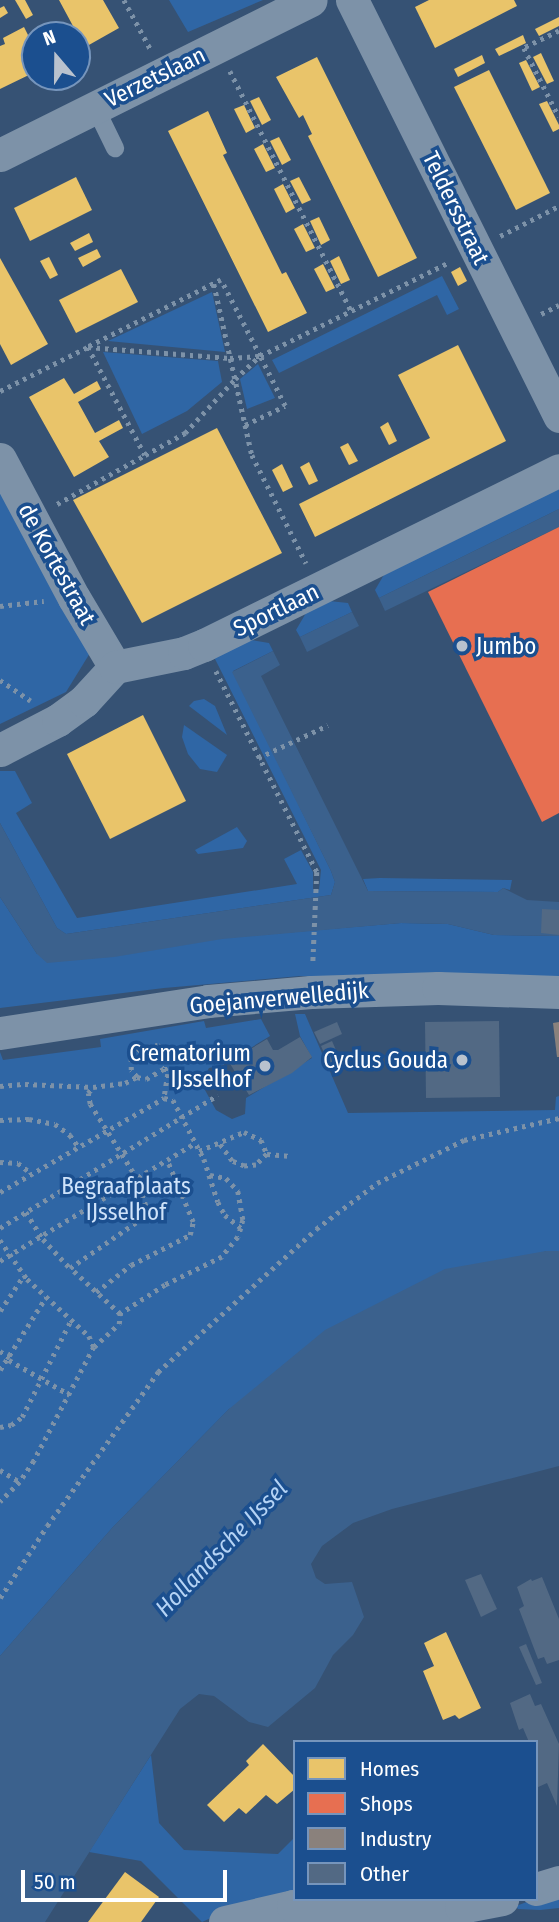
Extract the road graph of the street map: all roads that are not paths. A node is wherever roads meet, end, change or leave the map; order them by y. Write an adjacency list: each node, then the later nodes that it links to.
1 (311, 0): 3 (street, Verzetslaan)
2 (352, 0): 6 (street, Teldersstraat)
3 (95, 107): 4 (lane); 5 (street, Verzetslaan)
4 (115, 148)
5 (0, 155)
6 (559, 416)
7 (0, 459): 9 (street, de Kortestraat)
8 (559, 470): 9 (street, Sportlaan)
9 (115, 667): 10 (street)
10 (0, 750)
11 (559, 992): 12 (street, Goejanverwelledijk)
12 (0, 1033)
13 (559, 1882): 14 (street)
14 (538, 1888)
15 (492, 1901): 16 (street)
16 (225, 1922)

